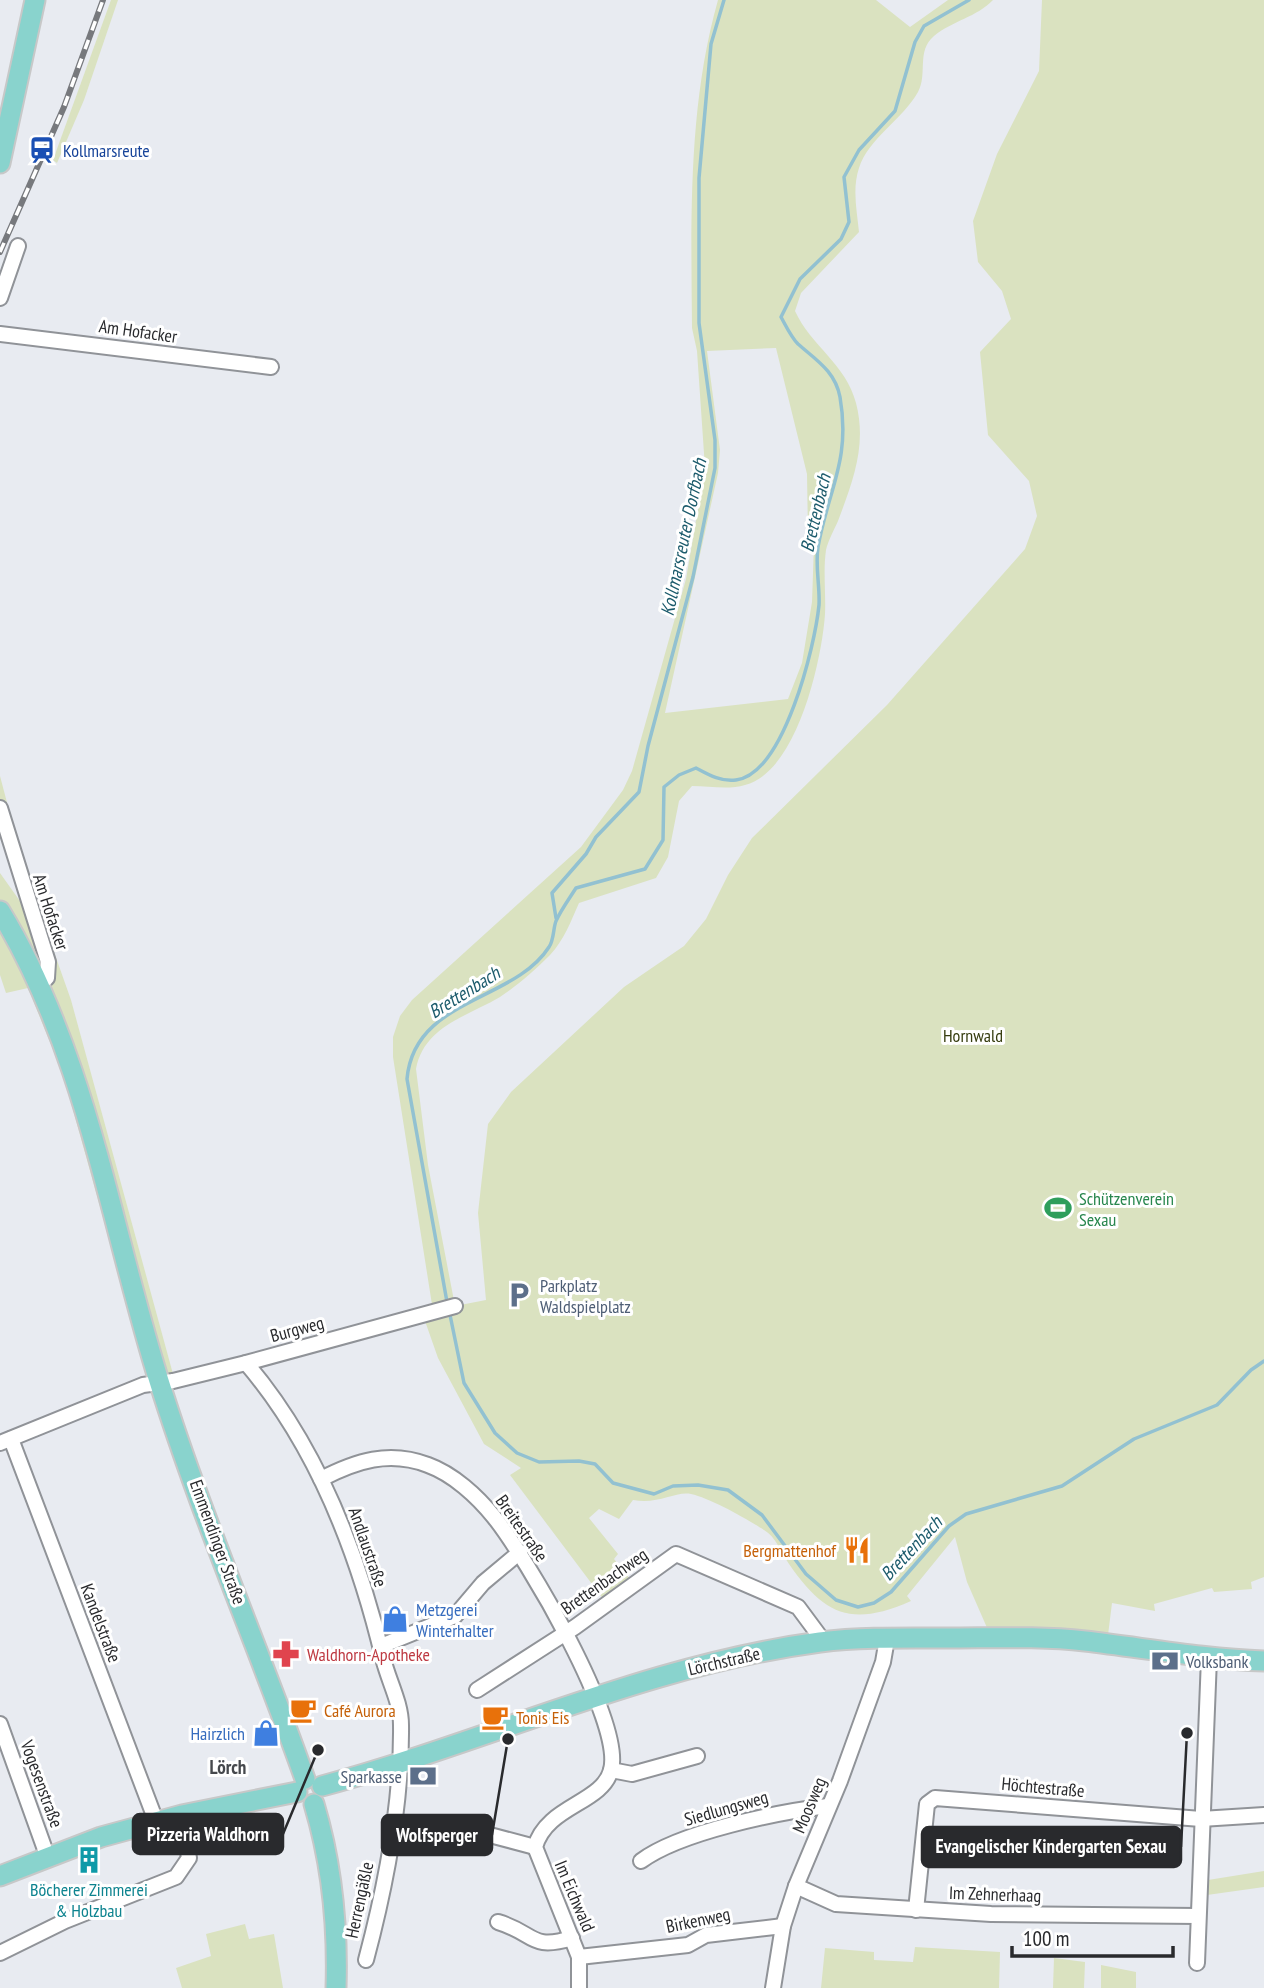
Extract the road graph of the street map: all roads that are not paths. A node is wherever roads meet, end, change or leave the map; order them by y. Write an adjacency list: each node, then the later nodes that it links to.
1 (35, 0): 2 (main road)
2 (0, 163)
3 (19, 246): 4 (street)
4 (0, 298)
5 (0, 334): 6 (street, Am Hofacker)
6 (271, 367)
7 (0, 808): 9 (street, Am Hofacker)
8 (0, 911): 9 (main road, Emmendinger Straße)
9 (39, 984): 12 (main road, Emmendinger Straße)
10 (449, 1307): 11 (street, Burgweg)
11 (246, 1363): 12 (street, Burgweg); 14 (street, Andlaustraße)
12 (160, 1382): 13 (street, Burgweg); 28 (main road, Emmendinger Straße)
13 (5, 1441): 33 (street, Kandelstraße)
14 (321, 1479): 15 (street, Breitestraße); 19 (street, Andlaustraße)
15 (520, 1552): 16 (street, Breitestraße); 19 (street)
16 (563, 1632): 18 (street, Brettenbachweg); 22 (street, Brettenbachweg); 23 (street, Breitestraße)
17 (887, 1639): 18 (main road, Lörchstraße); 20 (main road, Lörchstraße); 29 (street, Moosweg)
18 (824, 1642): 23 (main road, Lörchstraße)
19 (381, 1646): 26 (street, Andlaustraße)
20 (1209, 1658): 21 (main road, Lörchstraße); 32 (street)
21 (1264, 1661)
22 (477, 1690)
23 (595, 1695): 26 (main road, Lörchstraße); 27 (street)
24 (0, 1724): 36 (street, Vogesenstraße)
25 (697, 1756): 27 (street)
26 (399, 1765): 28 (main road, Lörchstraße); 34 (street, Herrengäßle)
27 (611, 1770): 35 (street, Im Eichwald)
28 (310, 1790): 30 (main road, Lörchstraße); 49 (main road, Emmendinger Straße)
29 (828, 1806): 37 (street, Siedlungsweg); 39 (street, Moosweg)
30 (182, 1815): 33 (main road, Lörchstraße); 45 (street)
31 (1264, 1815): 32 (street, Höchtestraße)
32 (1201, 1819): 40 (street, Höchtestraße); 41 (street)
33 (156, 1821): 36 (main road, Lörchstraße)
34 (392, 1834): 35 (street); 47 (street, Herrengäßle)
35 (535, 1847): 44 (street, Im Eichwald)
36 (48, 1858): 38 (main road, Lörchstraße)
37 (641, 1861)
38 (0, 1876)
39 (796, 1886): 40 (street, Im Zehnerhaag); 43 (street, Moosweg)
40 (916, 1910): 41 (street, Im Zehnerhaag)
41 (1198, 1916): 48 (street)
42 (498, 1922): 44 (street)
43 (783, 1926): 46 (street, Birkenweg); 51 (street, Moosweg)
44 (572, 1938): 46 (street, Im Eichwald)
45 (0, 1953)
46 (579, 1957): 50 (street, Im Eichwald)
47 (366, 1960)
48 (1197, 1963)
49 (337, 1988)
50 (579, 1988)
51 (772, 1988)

